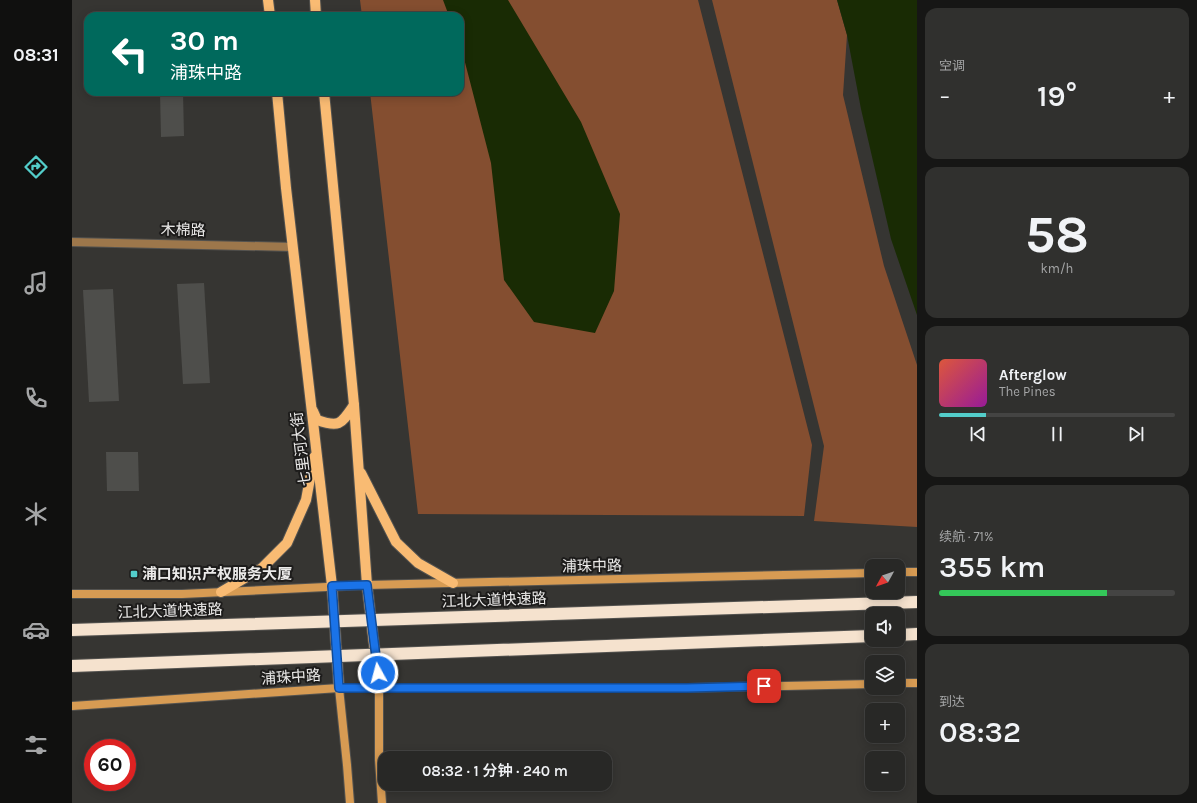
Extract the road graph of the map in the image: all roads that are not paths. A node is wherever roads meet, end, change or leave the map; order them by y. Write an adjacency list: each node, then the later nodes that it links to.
1 (268, 0): 3 (main road)
2 (315, 0): 4 (main road)
3 (270, 12)
4 (316, 12)
5 (277, 96): 8 (main road, 七里河大街)
6 (324, 96): 9 (main road)
7 (72, 242): 8 (street, 木棉路)
8 (293, 247): 10 (main road, 七里河大街)
9 (354, 405): 10 (main road); 12 (main road)
10 (311, 408): 11 (main road, 七里河大街)
11 (316, 447): 18 (main road, 七里河大街); 19 (main road)
12 (359, 469): 16 (main road); 17 (main road)
13 (905, 572): 14 (main road)
14 (917, 572)
15 (865, 573): 16 (main road, 浦珠中路)
16 (453, 583): 17 (main road, 浦珠中路)
17 (367, 585): 18 (main road, 浦珠中路); 30 (main road)
18 (332, 586): 19 (main road, 浦珠中路); 31 (main road, 七里河大街)
19 (221, 592): 20 (main road, 浦珠中路)
20 (72, 594)
21 (917, 602): 22 (highway, 江北大道快速路, bridge)
22 (72, 630)
23 (917, 634): 24 (highway)
24 (905, 635)
25 (865, 636): 26 (highway, bridge)
26 (72, 666)
27 (917, 682): 28 (main road)
28 (905, 683)
29 (865, 684): 30 (main road, 浦珠中路)
30 (380, 687): 31 (main road, 浦珠中路); 34 (main road)
31 (339, 688): 32 (main road, 浦珠中路); 33 (main road, 七里河大街)
32 (72, 706)
33 (350, 803)
34 (382, 803)

